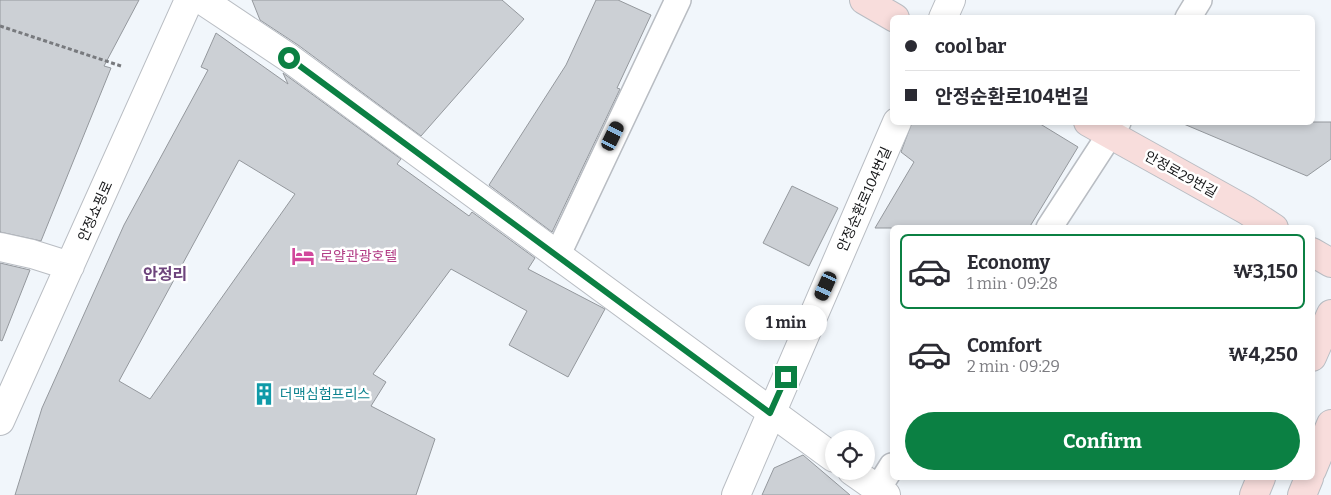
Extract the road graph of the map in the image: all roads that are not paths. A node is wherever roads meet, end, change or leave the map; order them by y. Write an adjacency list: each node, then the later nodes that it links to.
1 (189, 0): 18 (street, 안정쇼핑로)
2 (202, 0): 16 (street)
3 (678, 0): 16 (lane)
4 (864, 0): 7 (street)
5 (951, 0): 8 (street)
6 (1200, 0): 9 (lane)
7 (890, 15)
8 (944, 15)
9 (1190, 15)
10 (896, 125): 21 (street, 안정순환로104번길)
11 (1105, 126): 12 (lane); 13 (street, 안정로29번길)
12 (1051, 225)
13 (1269, 225)
14 (0, 247): 18 (street)
15 (1315, 254): 17 (street)
16 (557, 256): 21 (street)
17 (1331, 263)
18 (70, 266): 22 (street, 안정쇼핑로)
19 (1331, 314): 20 (street)
20 (1315, 350)
21 (770, 413): 24 (street); 31 (street, 안정순환로104번길)
22 (0, 421)
23 (1331, 424): 25 (street)
24 (825, 452)
25 (1315, 463)
26 (890, 470): 30 (lane)
27 (863, 480): 30 (street)
28 (1260, 480): 32 (street)
29 (1308, 480): 33 (street)
30 (880, 493)
31 (736, 495)
32 (1254, 495)
33 (1302, 495)

